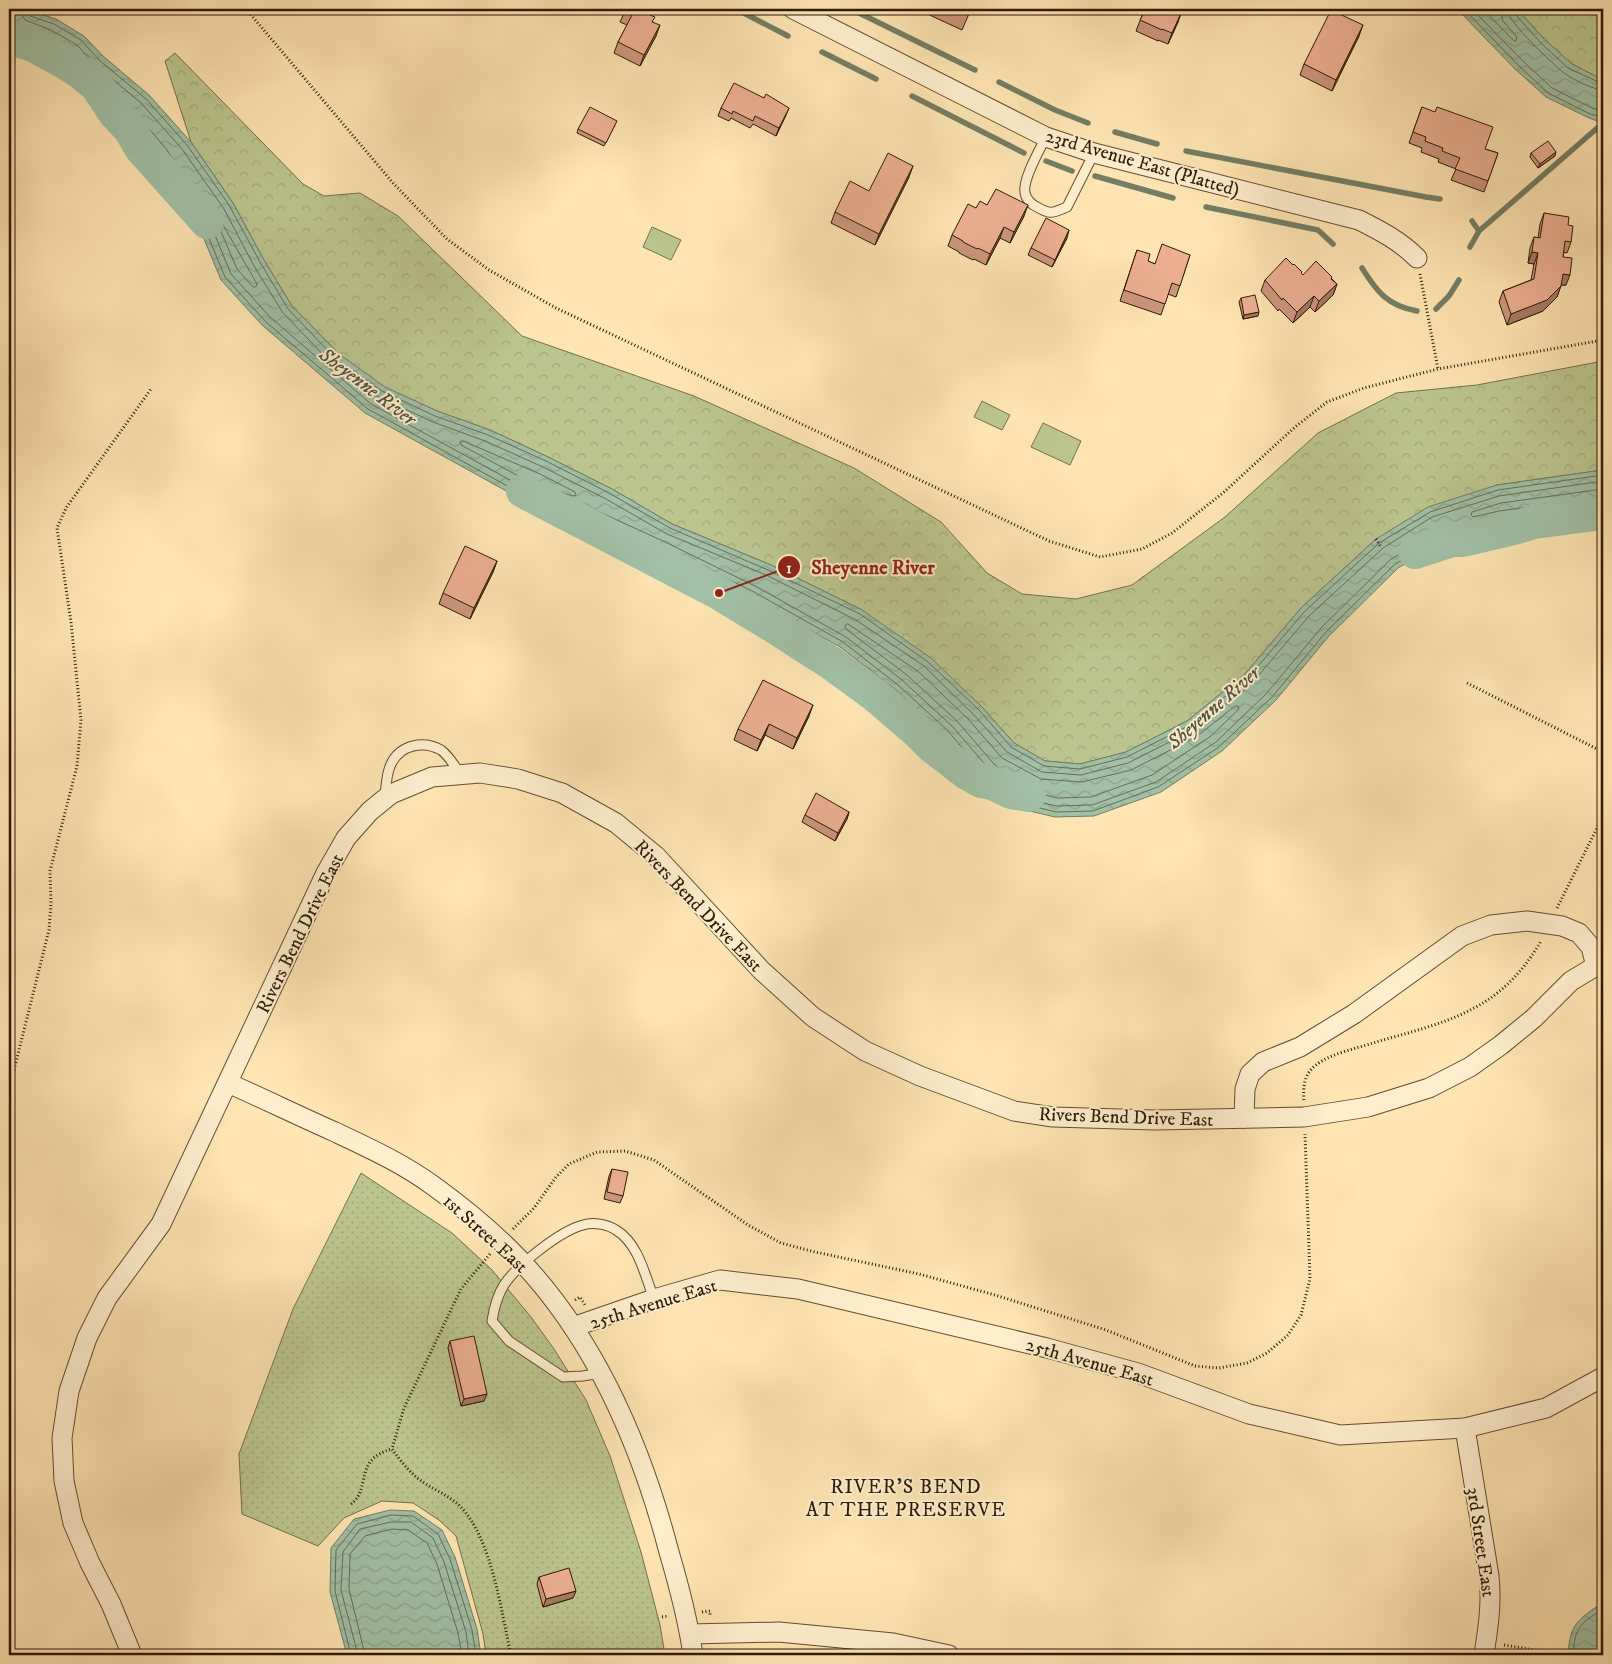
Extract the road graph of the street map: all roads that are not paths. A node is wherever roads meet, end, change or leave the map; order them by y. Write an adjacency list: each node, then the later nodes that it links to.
1 (793, 9): 2 (street, 23rd Avenue East (Platted))
2 (1046, 137): 3 (street, 23rd Avenue East (Platted)); 3 (lane)
3 (1094, 153): 4 (street, 23rd Avenue East (Platted))
4 (1417, 258)
5 (460, 775): 6 (street, Rivers Bend Drive East); 6 (lane); 9 (street, Rivers Bend Drive East)
6 (385, 798): 8 (street, Rivers Bend Drive East)
7 (1600, 965): 9 (street, Rivers Bend Drive East); 9 (street)
8 (228, 1083): 10 (street, 1st Street East); 18 (street, Rivers Bend Drive East)
9 (1244, 1118)
10 (523, 1264): 11 (lane); 12 (street, 1st Street East); 13 (lane)
11 (654, 1300): 12 (street, 25th Avenue East); 15 (street, 25th Avenue East)
12 (573, 1327): 13 (street, 1st Street East)
13 (601, 1373): 16 (street, 1st Street East)
14 (1603, 1378): 15 (street, 25th Avenue East)
15 (1464, 1428): 17 (street, 3rd Street East)
16 (690, 1634): 19 (street, 1st Street East); 20 (street)
17 (1485, 1649)
18 (132, 1655)
19 (692, 1655)
20 (948, 1655)

